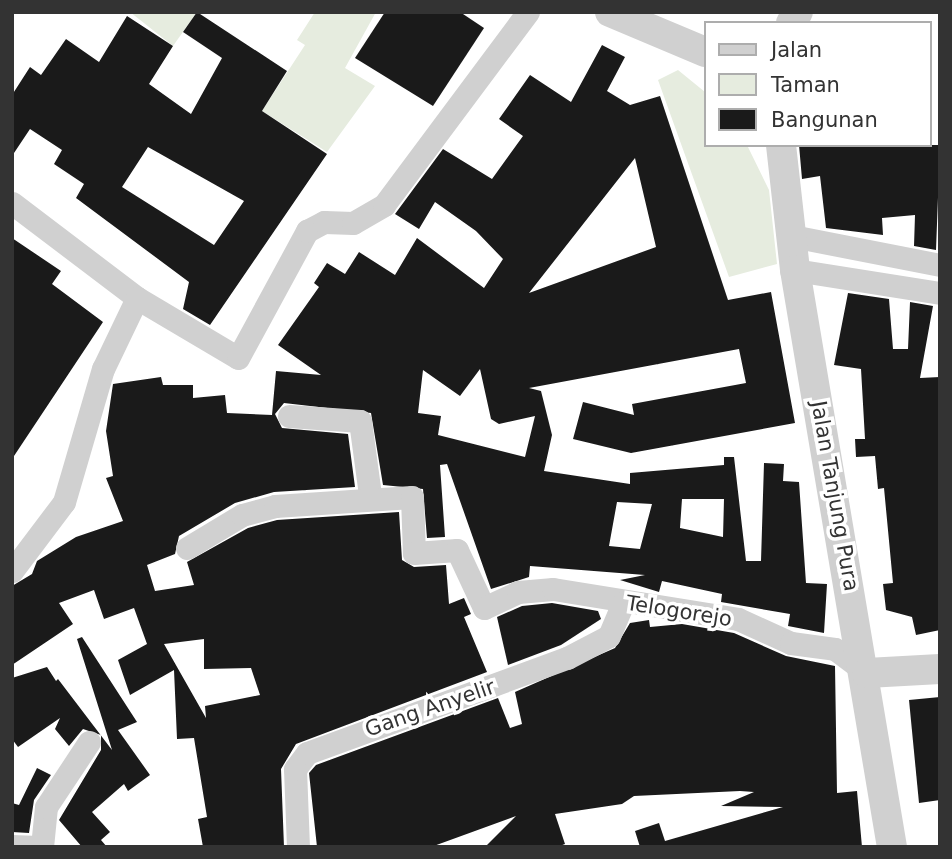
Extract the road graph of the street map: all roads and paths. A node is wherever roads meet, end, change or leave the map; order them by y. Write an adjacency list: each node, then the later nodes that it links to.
1 (527, 12): 10 (street)
2 (611, 12): 3 (street)
3 (704, 52)
4 (781, 147): 6 (street, Jalan Tanjung Pura)
5 (12, 203): 10 (street)
6 (792, 236): 7 (street); 8 (street, Jalan Tanjung Pura)
7 (940, 265)
8 (795, 270): 9 (street); 17 (street, Jalan Tanjung Pura)
9 (940, 293)
10 (137, 298): 14 (street)
11 (289, 416): 12 (street)
12 (370, 495): 13 (street); 15 (street, Telogorejo)
13 (187, 548)
14 (12, 571)
15 (623, 603): 17 (street, Telogorejo); 21 (street, Gang Anyelir)
16 (940, 669): 17 (street)
17 (867, 673): 22 (street, Jalan Tanjung Pura)
18 (89, 742): 20 (street)
19 (12, 846): 20 (street)
20 (40, 847)
21 (298, 847)
22 (892, 847)

